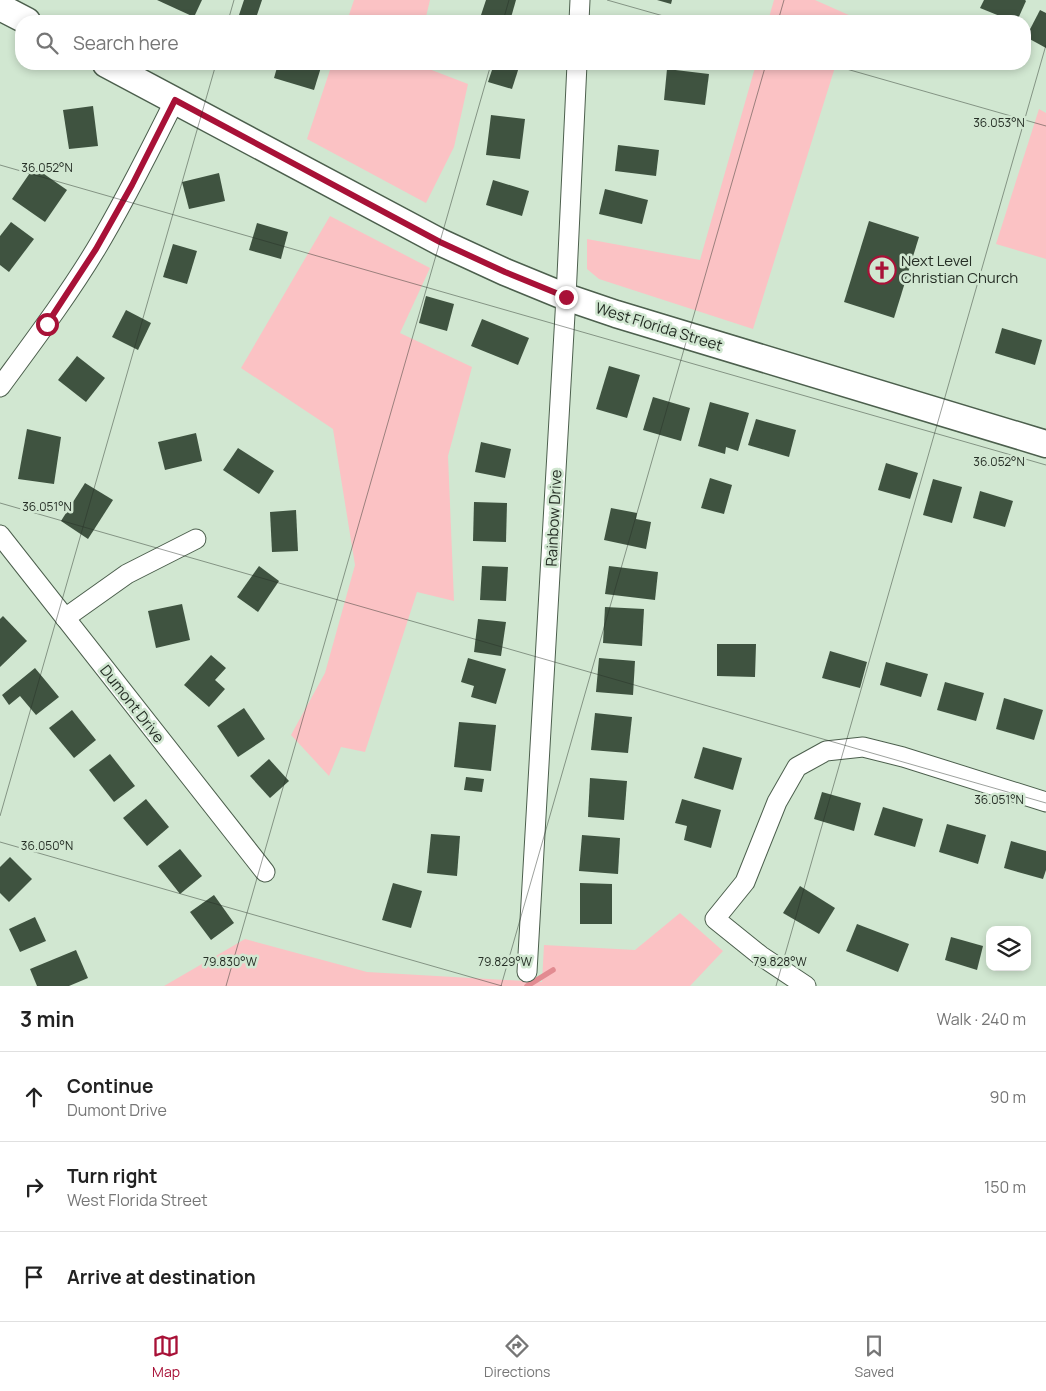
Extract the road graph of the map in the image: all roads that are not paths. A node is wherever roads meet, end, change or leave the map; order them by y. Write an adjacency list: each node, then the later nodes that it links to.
1 (580, 0): 4 (street)
2 (0, 7): 3 (main road)
3 (15, 15)
4 (579, 15)
5 (118, 70): 7 (main road, West Florida Street)
6 (577, 70): 8 (street, Rainbow Drive)
7 (175, 100): 8 (main road, West Florida Street); 9 (street)
8 (566, 297): 10 (main road, West Florida Street); 16 (street, Rainbow Drive)
9 (0, 387)
10 (1046, 444)
11 (0, 535): 13 (street, Dumont Drive)
12 (196, 539): 13 (street)
13 (64, 618): 15 (street, Dumont Drive)
14 (1046, 802): 17 (street)
15 (265, 872)
16 (527, 972)
17 (806, 986)

